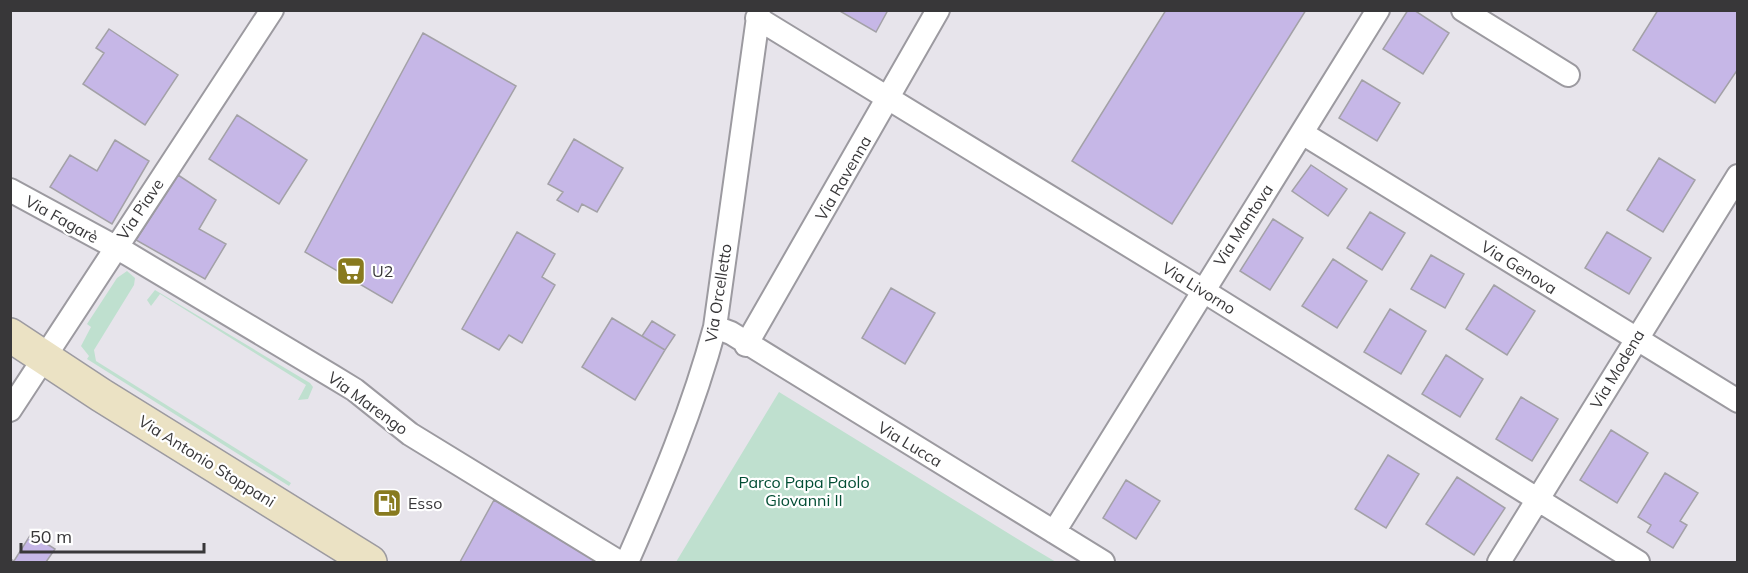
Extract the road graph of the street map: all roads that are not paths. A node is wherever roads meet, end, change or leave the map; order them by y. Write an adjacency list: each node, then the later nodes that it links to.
1 (272, 10): 11 (street, Via Piave)
2 (938, 10): 7 (street, Via Ravenna)
3 (1378, 10): 8 (street, Via Mantova)
4 (1463, 10): 6 (street)
5 (758, 14): 7 (street, Via Livorno); 13 (street, Via Orcelletto)
6 (1568, 75)
7 (889, 98): 12 (street, Via Livorno); 16 (street, Via Ravenna)
8 (1302, 133): 12 (street, Via Mantova); 15 (street, Via Genova)
9 (1737, 176): 15 (street, Via Modena)
10 (10, 190): 11 (street, Via Fagarè)
11 (115, 247): 17 (street, Via Piave); 23 (street, Via Marengo)
12 (1202, 290): 20 (street, Via Livorno); 21 (street, Via Mantova)
13 (715, 327): 16 (street, Via Lucca); 24 (street, Via Orcelletto)
14 (10, 335): 17 (street, Via Antonio Stoppani)
15 (1635, 339): 18 (street, Via Genova); 20 (street, Via Modena)
16 (746, 345): 21 (street, Via Lucca)
17 (44, 357): 19 (street, Via Piave); 22 (street, Via Antonio Stoppani)
18 (1737, 401)
19 (10, 410)
20 (1539, 499): 26 (street, Via Modena); 27 (street, Via Livorno)
21 (1054, 532): 25 (street, Via Lucca)
22 (370, 562)
23 (619, 562)
24 (627, 562)
25 (1103, 562)
26 (1499, 562)
27 (1638, 562)

